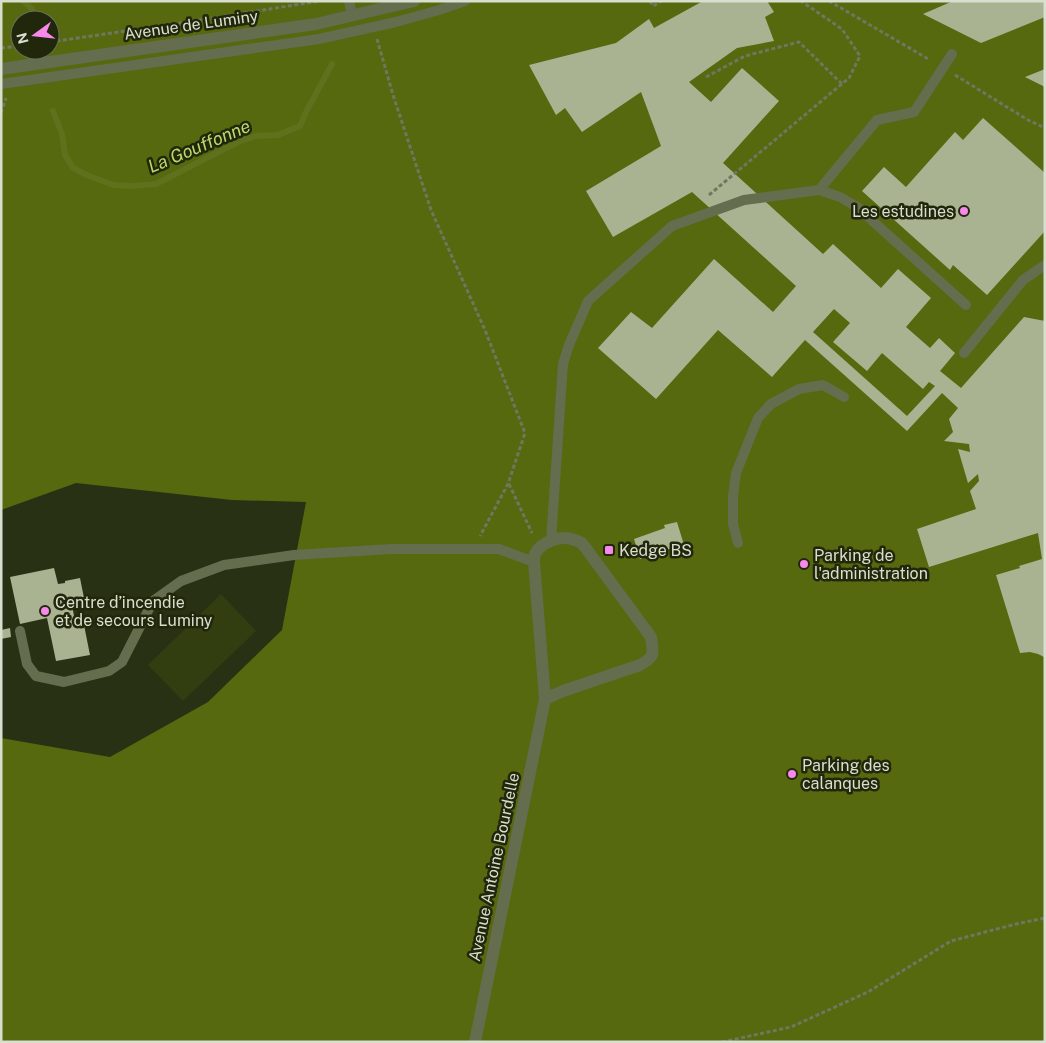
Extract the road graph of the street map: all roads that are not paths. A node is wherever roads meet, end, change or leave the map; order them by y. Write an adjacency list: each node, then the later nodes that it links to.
1 (349, 1): 4 (lane)
2 (414, 1): 4 (street, Avenue de Luminy)
3 (466, 1): 7 (lane)
4 (352, 16): 6 (street, Avenue de Luminy)
5 (952, 54): 8 (lane)
6 (1, 69)
7 (1, 84)
8 (819, 190): 10 (lane); 13 (lane)
9 (1045, 265): 11 (lane)
10 (966, 305)
11 (964, 353)
12 (844, 396): 14 (lane)
13 (546, 543): 15 (street); 17 (street)
14 (738, 543)
15 (534, 562): 16 (lane); 17 (street, Avenue Antoine Bourdelle)
16 (20, 631)
17 (545, 699): 18 (street, Avenue Antoine Bourdelle)
18 (475, 1042)

